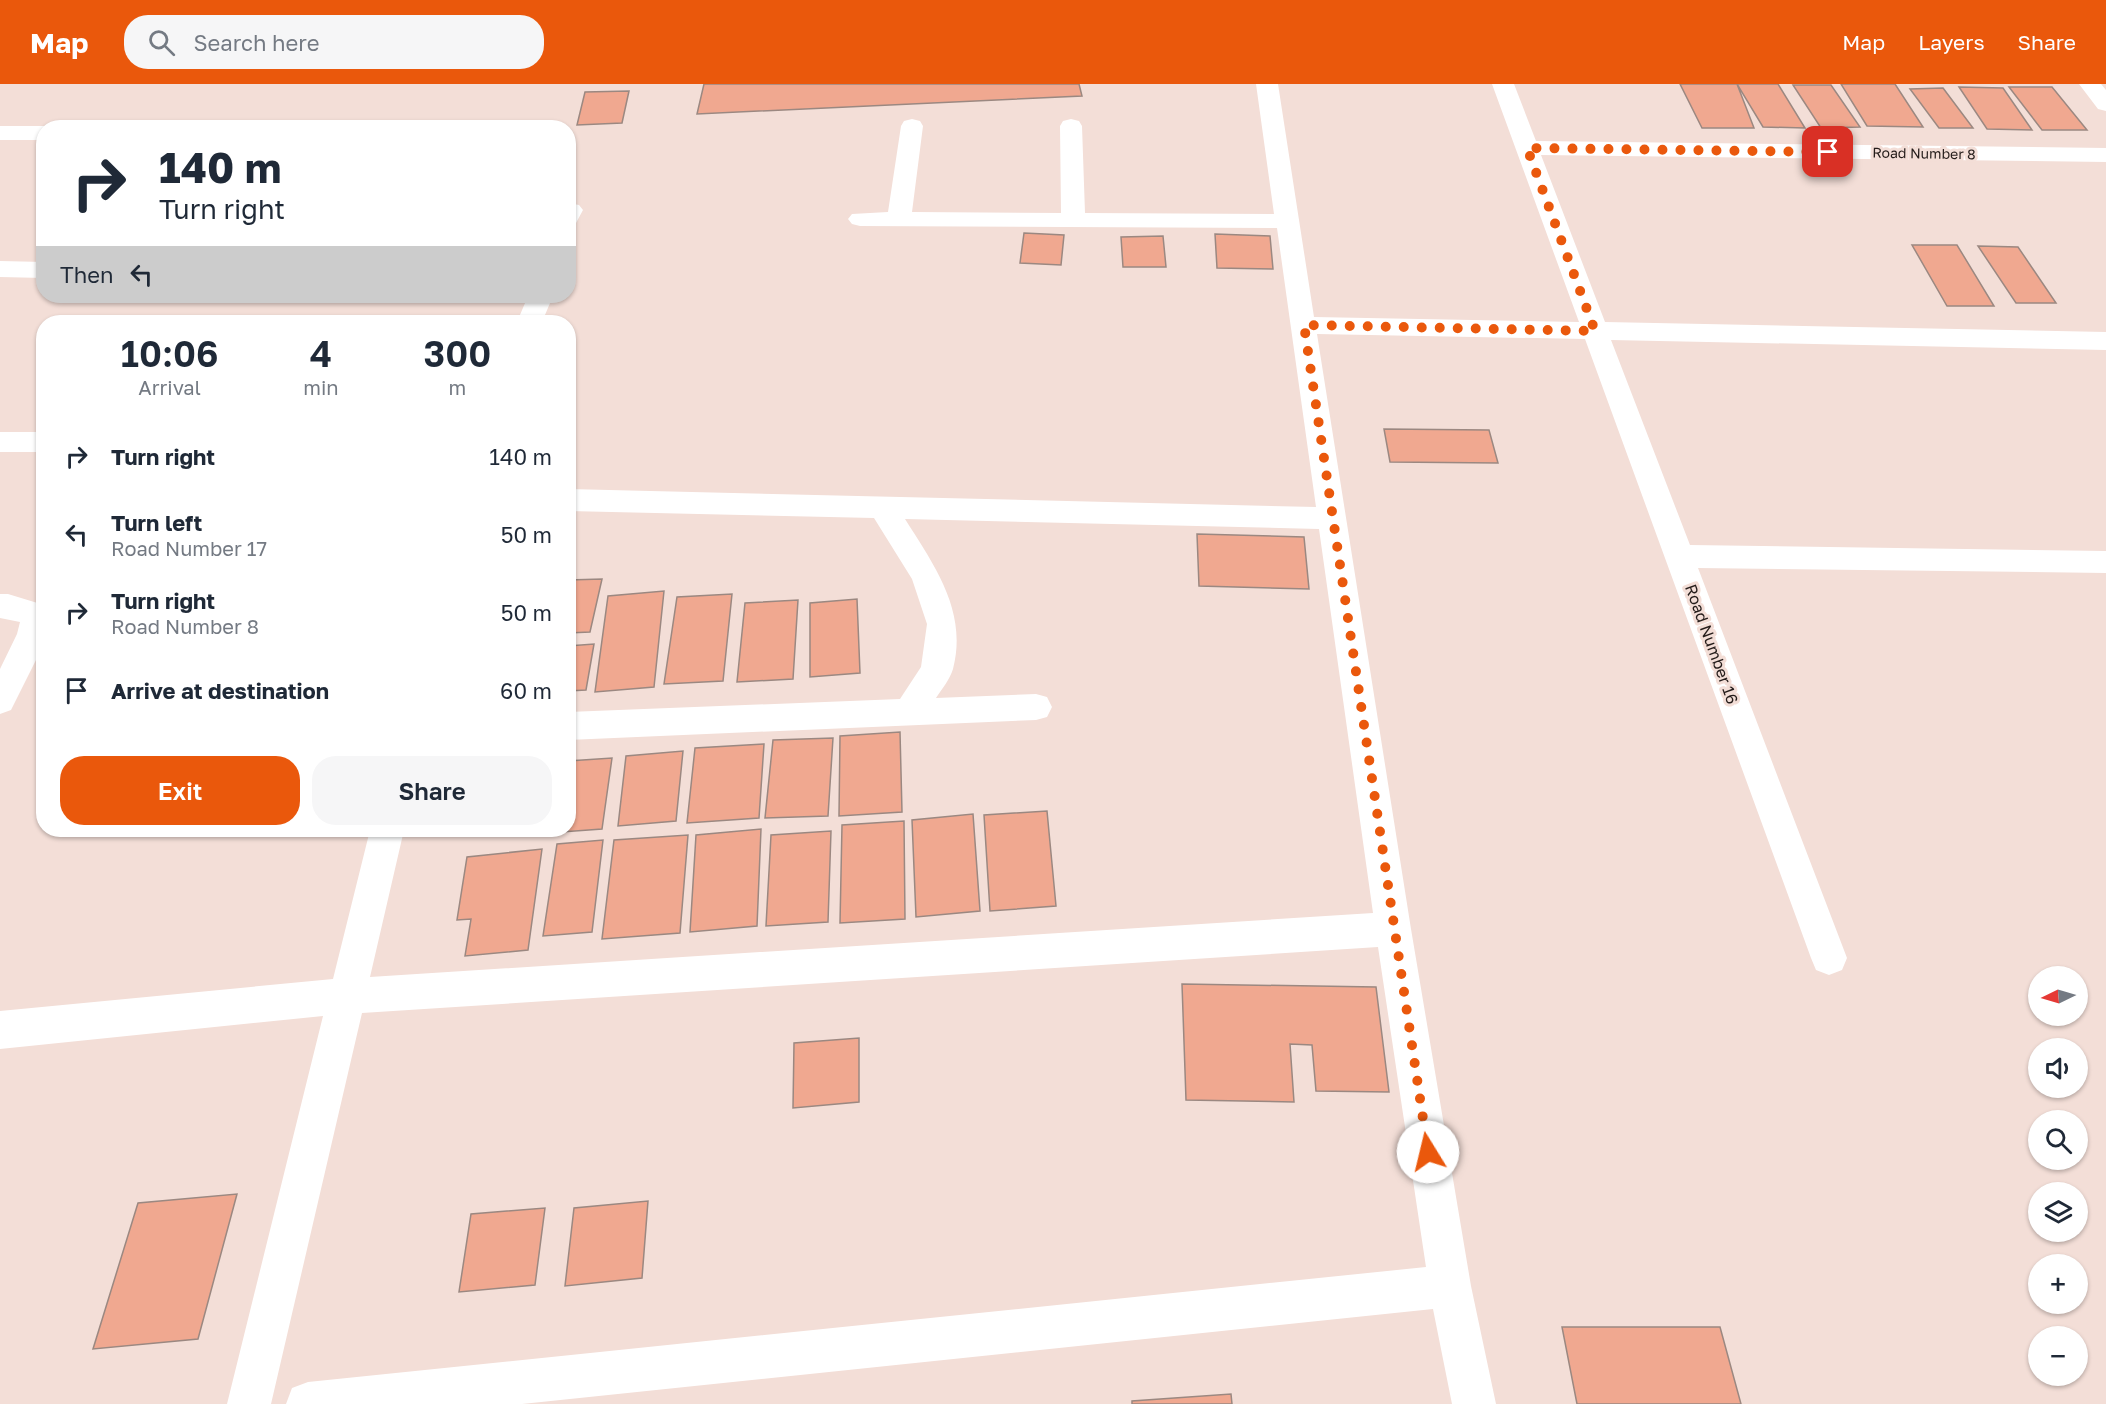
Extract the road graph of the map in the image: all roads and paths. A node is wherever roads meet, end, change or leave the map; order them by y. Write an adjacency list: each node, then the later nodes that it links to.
1 (1267, 84): 14 (street)
2 (1503, 84): 9 (street, Road Number 16)
3 (2090, 84): 4 (street)
4 (2106, 104)
5 (912, 126): 12 (street)
6 (1071, 126): 13 (street)
7 (0, 133): 8 (street)
8 (36, 133)
9 (1527, 148): 10 (street, Road Number 8); 18 (street, Road Number 16)
10 (2106, 155)
11 (860, 219): 12 (street)
12 (899, 219): 13 (street)
13 (1073, 220): 14 (street)
14 (1288, 221): 17 (street)
15 (0, 269): 16 (street)
16 (36, 270)
17 (1304, 325): 18 (street); 24 (street)
18 (1595, 331): 19 (street); 25 (street, Road Number 16)
19 (2106, 341)
20 (0, 442): 21 (street)
21 (36, 442)
22 (576, 500): 23 (street)
23 (882, 507): 24 (street); 32 (street)
24 (1333, 518): 35 (street)
25 (1679, 556): 26 (street); 36 (street, Road Number 16)
26 (2106, 562)
27 (0, 606): 28 (street)
28 (36, 615)
29 (36, 620): 30 (street)
30 (0, 701)
31 (1036, 707): 32 (street)
32 (909, 712): 33 (street)
33 (576, 726)
34 (385, 837): 37 (street)
35 (1393, 929): 37 (street); 39 (street)
36 (1829, 958)
37 (347, 996): 38 (street); 40 (street)
38 (0, 1030)
39 (1450, 1286): 41 (street); 42 (street)
40 (249, 1404)
41 (308, 1404)
42 (1474, 1404)

